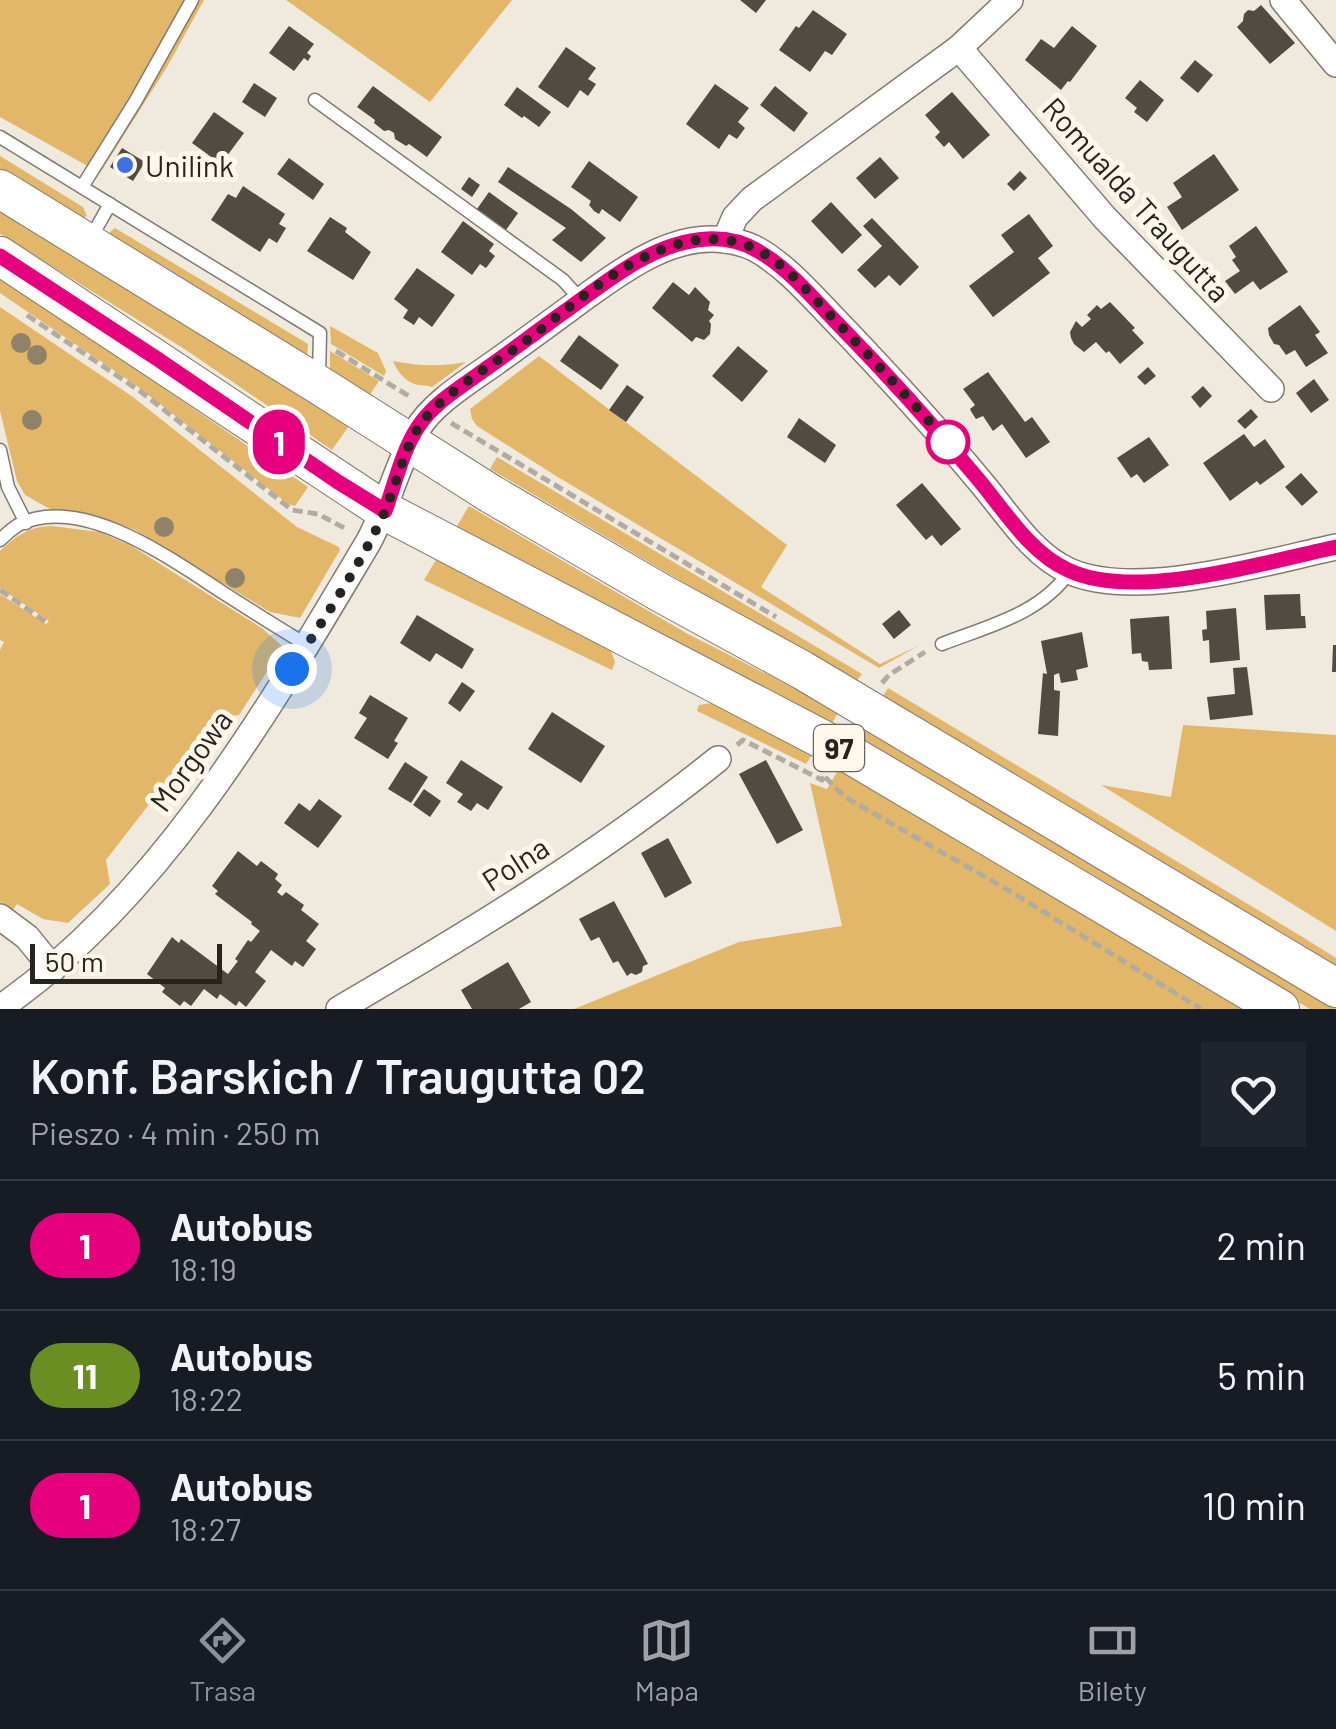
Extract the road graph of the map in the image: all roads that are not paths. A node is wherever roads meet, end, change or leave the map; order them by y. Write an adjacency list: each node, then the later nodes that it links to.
1 (192, 0): 8 (lane)
2 (1010, 0): 4 (street)
3 (1283, 0): 5 (street)
4 (960, 48): 11 (street); 16 (street, Romualda Traugutta)
5 (1336, 64)
6 (315, 100): 14 (lane)
7 (0, 137): 8 (lane)
8 (82, 186): 10 (lane)
9 (0, 189): 12 (main road, 97)
10 (110, 204): 12 (lane); 15 (lane)
11 (725, 240): 14 (street, Morgowa); 23 (street)
12 (88, 243): 15 (main road, 97)
13 (0, 256): 19 (main road, 97)
14 (581, 300): 17 (street, Morgowa)
15 (320, 385): 17 (main road, 97)
16 (1271, 390)
17 (410, 444): 19 (street, Morgowa); 29 (main road, 97)
18 (0, 450): 20 (lane)
19 (385, 511): 25 (street, Morgowa); 32 (main road, 97)
20 (26, 523): 21 (lane); 25 (lane)
21 (0, 540)
22 (1336, 547): 23 (street)
23 (1070, 572): 24 (lane)
24 (942, 644)
25 (307, 645): 28 (street, Morgowa)
26 (718, 759): 31 (street, Polna)
27 (0, 917): 28 (street)
28 (52, 969): 30 (street, Morgowa)
29 (1336, 988)
30 (0, 1008)
31 (339, 1009)
32 (1280, 1009)

